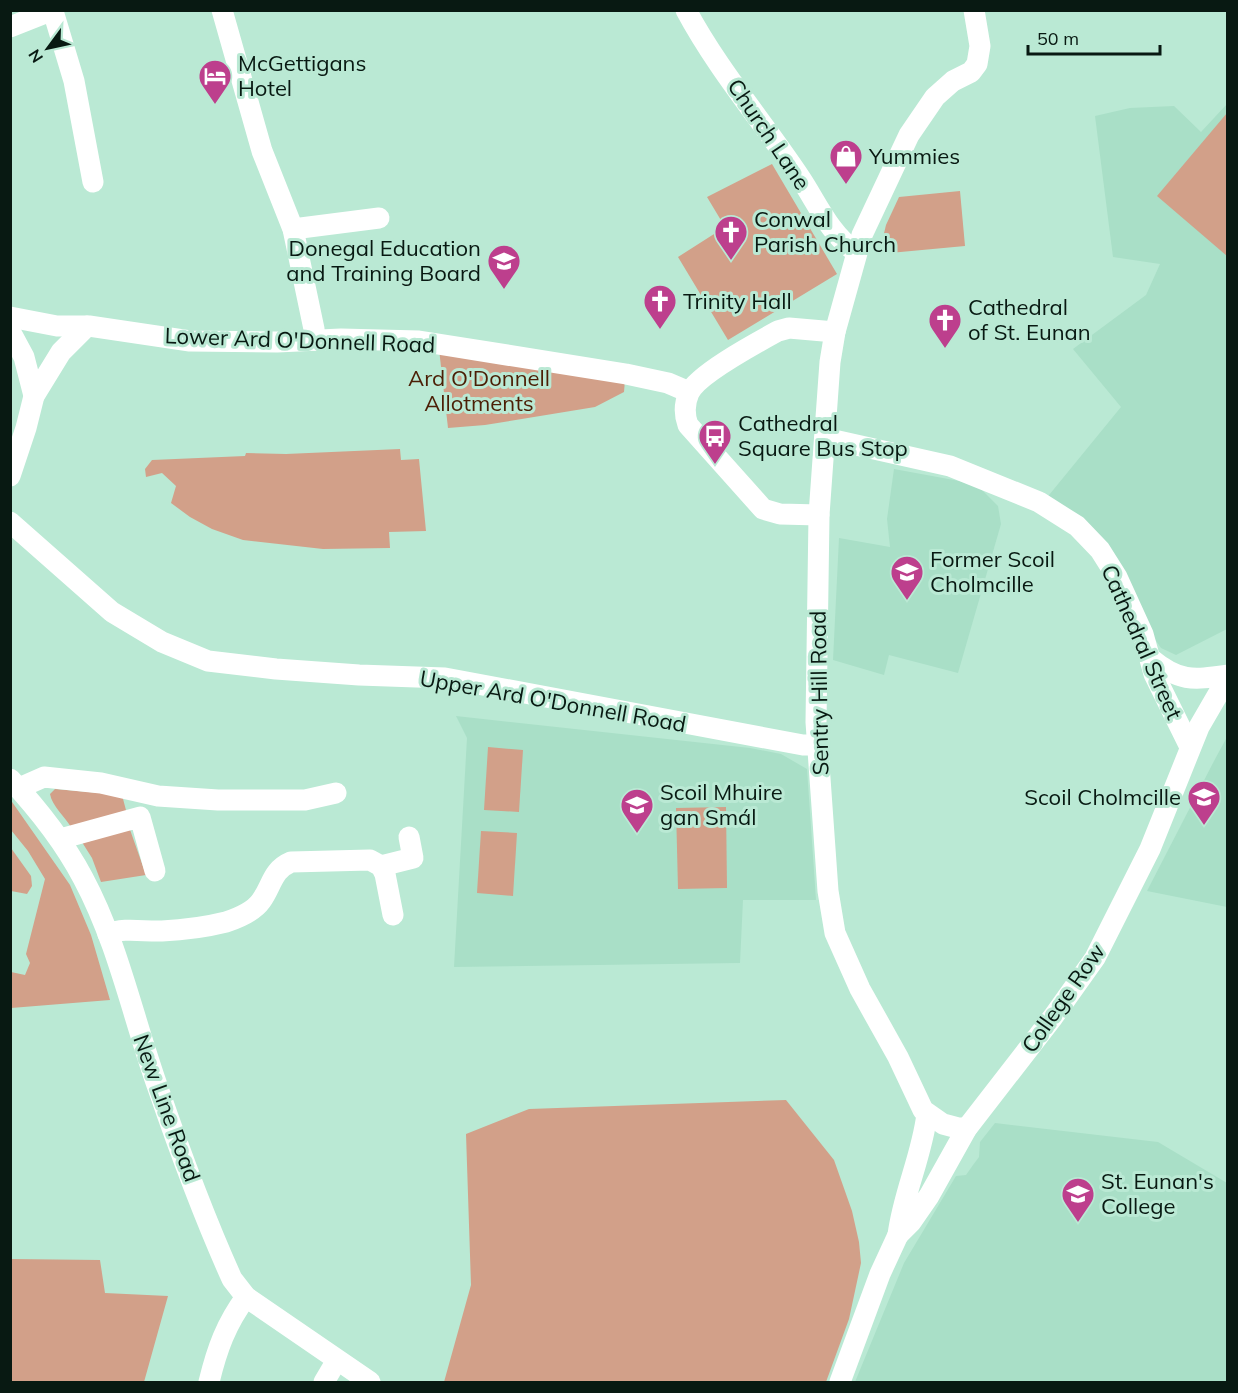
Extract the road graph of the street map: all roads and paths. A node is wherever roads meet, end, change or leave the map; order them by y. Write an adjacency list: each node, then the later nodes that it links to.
1 (53, 10): 5 (street); 6 (street)
2 (686, 10): 9 (street, Church Lane)
3 (974, 10): 9 (street, Sentry Hill Road)
4 (224, 18): 8 (street)
5 (10, 27)
6 (93, 182)
7 (379, 218): 8 (street)
8 (293, 229): 14 (street)
9 (856, 252): 13 (street, Sentry Hill Road)
10 (10, 317): 11 (street, Lower Ard O'Donnell Road)
11 (87, 326): 14 (street, Lower Ard O'Donnell Road); 16 (street)
12 (10, 331): 16 (street)
13 (835, 332): 15 (street); 17 (street, Sentry Hill Road)
14 (315, 340): 15 (street, Lower Ard O'Donnell Road)
15 (689, 392): 19 (street)
16 (34, 396): 18 (street)
17 (825, 438): 19 (street, Sentry Hill Road); 21 (street, Cathedral Street)
18 (10, 476)
19 (819, 515): 23 (street, Sentry Hill Road)
20 (10, 522): 23 (street, Upper Ard O'Donnell Road)
21 (1150, 658): 22 (street); 24 (street, Cathedral Street)
22 (1227, 676): 24 (street, College Row)
23 (817, 745): 33 (street, Sentry Hill Road)
24 (1190, 747): 34 (street, College Row)
25 (15, 783): 26 (street, New Line Road); 28 (street, New Line Road)
26 (336, 793)
27 (410, 837): 29 (street)
28 (60, 839): 30 (street); 32 (street, New Line Road)
29 (381, 866): 31 (street); 32 (street)
30 (154, 871)
31 (393, 915)
32 (108, 934): 36 (street, New Line Road)
33 (927, 1114): 34 (street); 35 (street, College Row)
34 (967, 1128): 35 (street, College Row)
35 (898, 1235): 40 (street, College Row)
36 (246, 1297): 37 (street, New Line Road); 38 (street)
37 (352, 1374): 39 (street)
38 (208, 1383)
39 (324, 1383)
40 (840, 1383)

